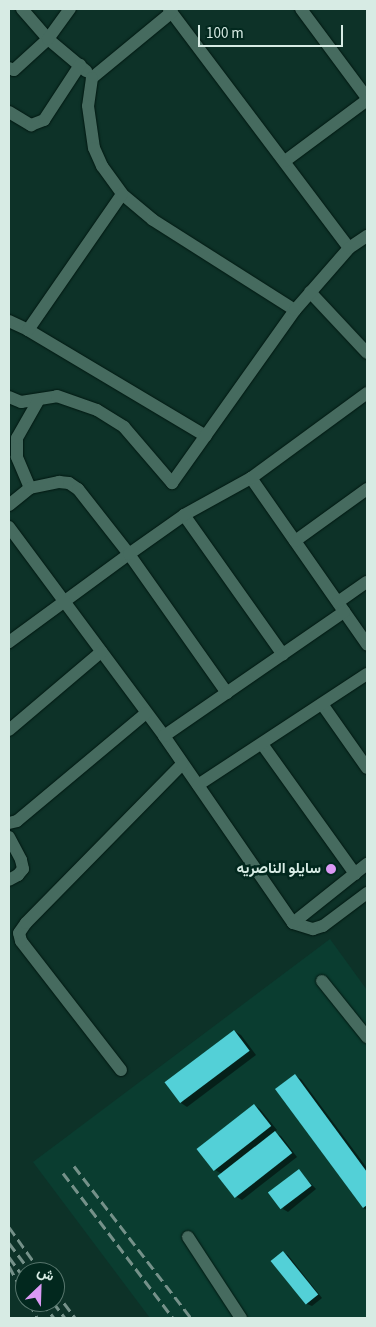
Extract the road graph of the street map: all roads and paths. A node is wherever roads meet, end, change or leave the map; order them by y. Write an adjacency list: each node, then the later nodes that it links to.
1 (22, 9): 5 (street)
2 (70, 9): 5 (street)
3 (301, 9): 9 (street)
4 (171, 11): 8 (street); 11 (street)
5 (48, 39): 6 (street); 7 (street)
6 (80, 65): 8 (street); 10 (street)
7 (9, 68)
8 (92, 78): 12 (street)
9 (367, 99): 11 (street)
10 (9, 112)
11 (285, 161): 14 (street)
12 (122, 194): 16 (street); 18 (street)
13 (367, 236): 14 (street)
14 (349, 248): 15 (street)
15 (310, 292): 16 (street); 19 (street)
16 (295, 310): 23 (street)
17 (9, 321): 18 (street)
18 (28, 330): 23 (street)
19 (367, 353)
20 (367, 393): 24 (street)
21 (9, 397): 22 (street)
22 (38, 401): 23 (street); 25 (street)
23 (206, 436)
24 (250, 478): 28 (street); 30 (street)
25 (30, 488): 27 (street); 31 (street)
26 (367, 489): 30 (street)
27 (9, 504)
28 (184, 515): 31 (street); 38 (street)
29 (9, 527): 33 (street)
30 (295, 541): 34 (street)
31 (129, 554): 33 (street); 40 (street)
32 (367, 582): 34 (street)
33 (65, 601): 35 (street); 37 (street)
34 (341, 607): 36 (street); 38 (street)
35 (9, 642)
36 (367, 644)
37 (101, 652): 42 (street); 43 (street)
38 (283, 655): 40 (street)
39 (367, 674): 41 (street)
40 (227, 693): 44 (street)
41 (322, 704): 45 (street); 47 (street)
42 (146, 714): 44 (street); 49 (street)
43 (9, 730)
44 (164, 736): 46 (street)
45 (262, 744): 48 (street); 52 (street)
46 (182, 764): 48 (street); 58 (street)
47 (367, 768)
48 (198, 786): 55 (street)
49 (9, 823)
50 (9, 838): 53 (street)
51 (367, 864): 52 (street)
52 (355, 874): 55 (street)
53 (9, 880)
54 (367, 893): 55 (street)
55 (293, 923)
56 (322, 981): 57 (street)
57 (367, 1037)
58 (121, 1070)
59 (188, 1237): 60 (street)
60 (241, 1318)

